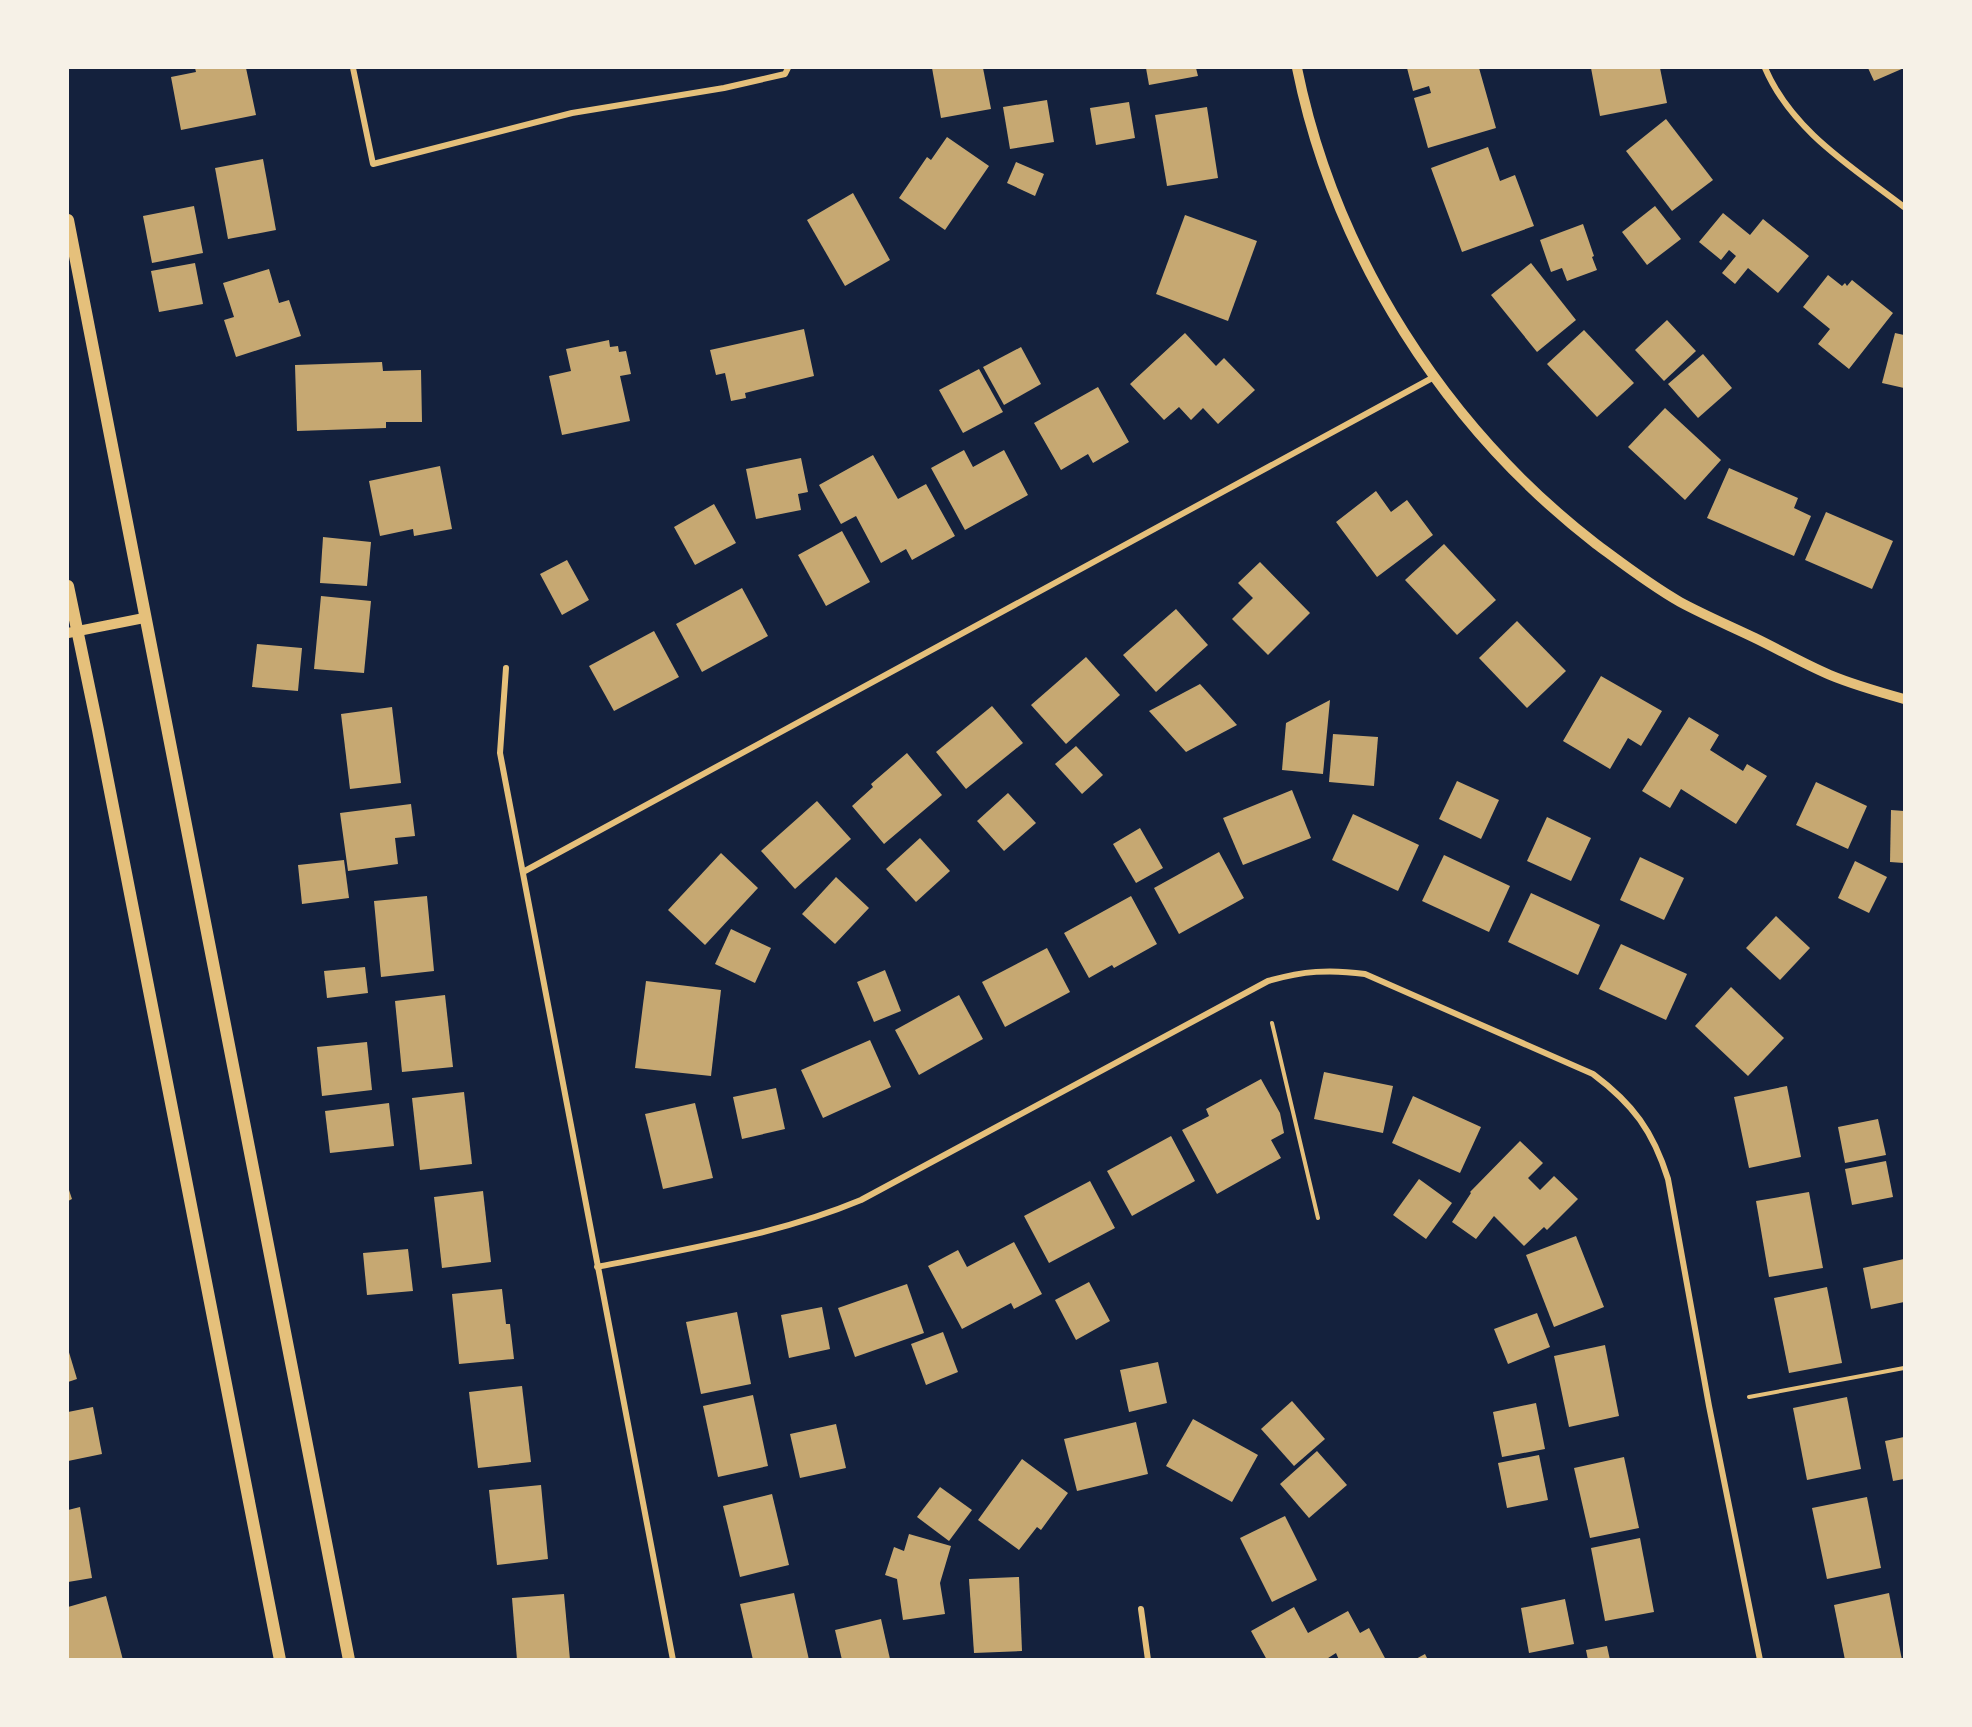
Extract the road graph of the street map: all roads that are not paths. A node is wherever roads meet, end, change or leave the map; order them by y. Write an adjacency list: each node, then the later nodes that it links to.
1 (353, 68): 2 (street)
2 (788, 68)
3 (1297, 68): 7 (street)
4 (1765, 68): 5 (street)
5 (1905, 207)
6 (68, 220): 9 (main road)
7 (1434, 377): 12 (street); 13 (street)
8 (68, 586): 10 (main road)
9 (144, 618): 10 (street); 17 (main road)
10 (72, 632): 16 (main road)
11 (506, 668): 13 (street)
12 (1905, 699)
13 (523, 872): 14 (street)
14 (597, 1267): 18 (street); 20 (street)
15 (1141, 1609): 19 (street)
16 (280, 1659)
17 (349, 1659)
18 (673, 1659)
19 (1148, 1659)
20 (1761, 1659)

